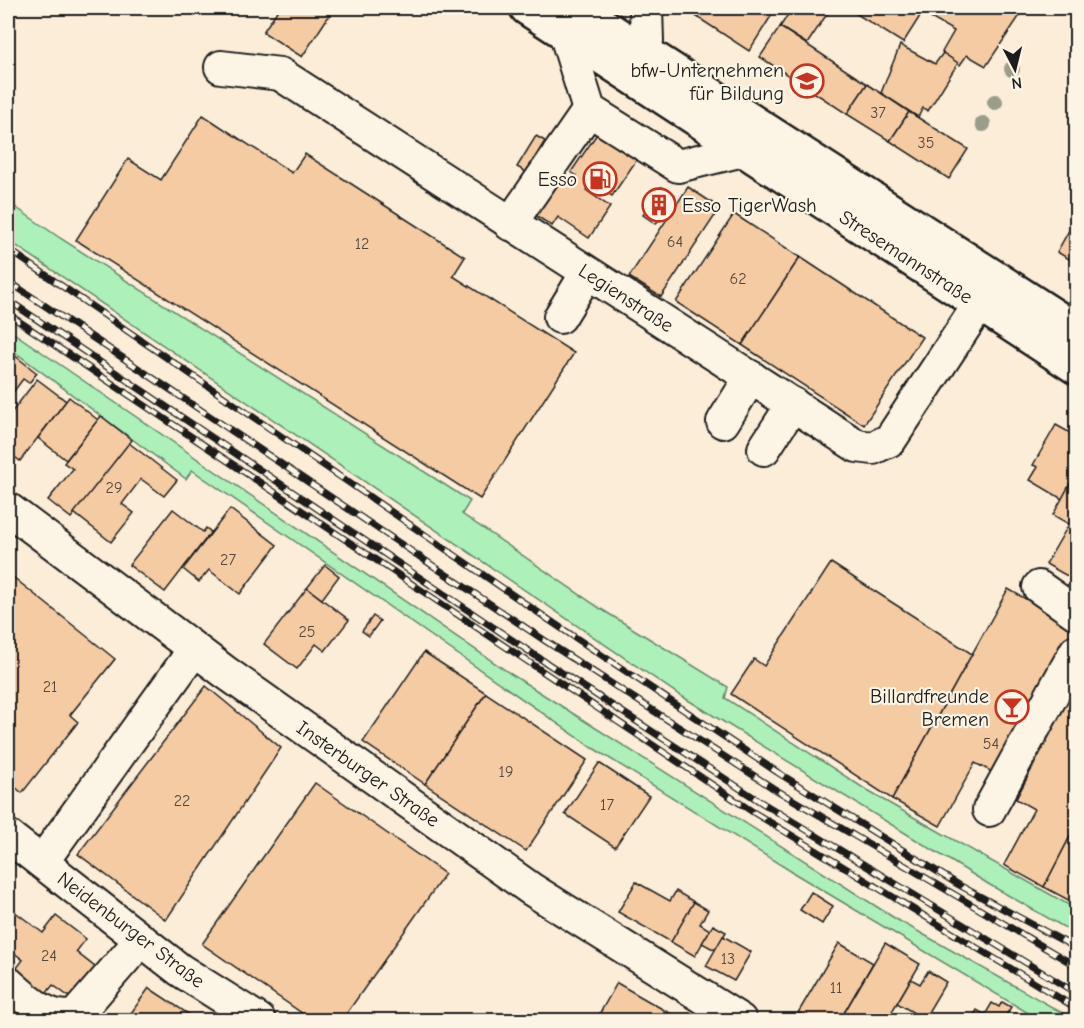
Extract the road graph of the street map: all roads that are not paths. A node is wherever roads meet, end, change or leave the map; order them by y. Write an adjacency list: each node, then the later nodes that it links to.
1 (527, 8): 4 (main road, Stresemannstraße)
2 (646, 8): 5 (street)
3 (669, 8): 5 (street)
4 (570, 20): 5 (main road, Stresemannstraße); 7 (street); 8 (main road, Stresemannstraße)
5 (645, 45): 13 (main road, Stresemannstraße)
6 (221, 67): 9 (street, Legienstraße)
7 (588, 110): 8 (street); 9 (street)
8 (743, 150): 11 (main road, Stresemannstraße)
9 (510, 224): 10 (street, Legienstraße)
10 (588, 273): 12 (street); 15 (street, Legienstraße)
11 (979, 305): 14 (main road, Stresemannstraße); 16 (street, Legienstraße)
12 (560, 317)
13 (1077, 330)
14 (1077, 367)
15 (751, 377): 16 (street, Legienstraße); 17 (street)
16 (793, 404): 18 (street)
17 (723, 422)
18 (764, 449)
19 (8, 510): 22 (street, Insterburger Straße)
20 (1039, 587): 21 (street)
21 (1077, 613)
22 (194, 650): 26 (street); 30 (street, Insterburger Straße)
23 (1077, 651): 24 (street)
24 (989, 810)
25 (8, 836): 26 (street, Neidenburger Straße)
26 (42, 862): 27 (street, Neidenburger Straße)
27 (141, 939): 28 (street); 29 (street, Neidenburger Straße)
28 (8, 983)
29 (259, 1020)
30 (740, 1020)

